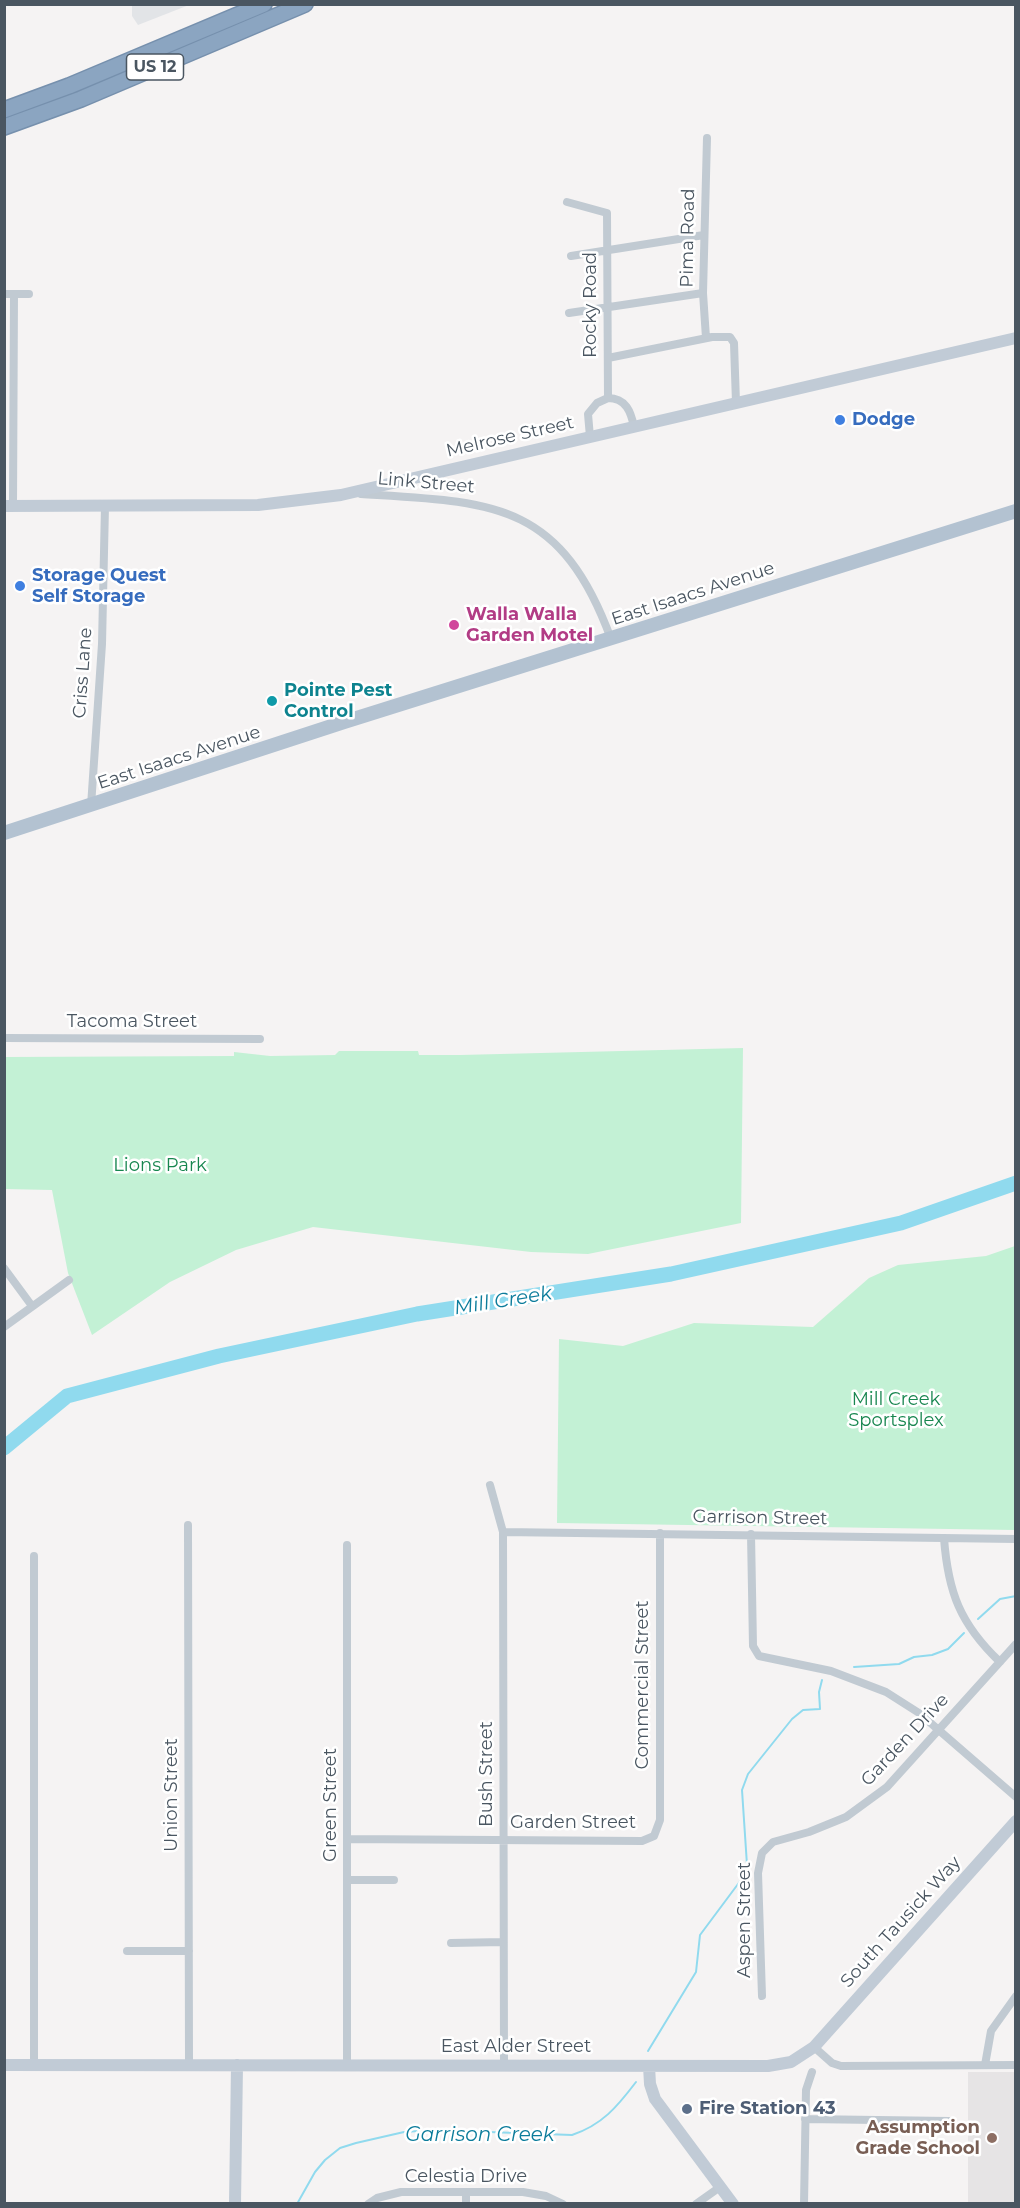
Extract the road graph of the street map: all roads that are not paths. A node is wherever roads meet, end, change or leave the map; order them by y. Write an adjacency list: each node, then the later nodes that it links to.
1 (264, 4): 3 (highway, US 12)
2 (305, 4): 4 (highway, US 12)
3 (4, 110)
4 (4, 127)
5 (707, 138): 7 (street, Pima Road)
6 (567, 202): 8 (street, Rocky Road)
7 (704, 234): 8 (street); 10 (street, Pima Road)
8 (607, 250): 9 (street); 13 (street, Rocky Road)
9 (571, 255)
10 (703, 293): 13 (street); 15 (street, Pima Road)
11 (9, 294): 12 (street); 23 (street)
12 (28, 294)
13 (608, 307): 14 (street); 17 (street, Rocky Road)
14 (569, 313)
15 (706, 338): 17 (street); 19 (street)
16 (1016, 338): 19 (main road, Melrose Street)
17 (608, 358): 18 (street, Rocky Road)
18 (608, 398): 20 (street); 21 (street)
19 (736, 403): 20 (main road, Melrose Street)
20 (634, 427): 21 (main road, Melrose Street)
21 (590, 437): 22 (main road, Melrose Street)
22 (353, 493): 24 (main road, Melrose Street); 26 (street, Link Street)
23 (9, 506): 24 (main road, Melrose Street)
24 (105, 506): 27 (street, Criss Lane)
25 (1016, 511): 26 (main road, East Isaacs Avenue)
26 (611, 639): 27 (main road, East Isaacs Avenue)
27 (90, 806): 28 (main road, East Isaacs Avenue)
28 (4, 833)
29 (4, 1038): 30 (street, Tacoma Street)
30 (260, 1039)
31 (4, 1268): 33 (street)
32 (69, 1280): 33 (street)
33 (33, 1306): 34 (street)
34 (4, 1326)
35 (490, 1485): 37 (street, Bush Street)
36 (188, 1525): 58 (street, Union Street)
37 (503, 1532): 38 (street, Garrison Street); 51 (street, Bush Street)
38 (660, 1533): 39 (street, Garrison Street); 49 (street, Commercial Street)
39 (751, 1534): 40 (street, Garrison Street); 46 (street)
40 (944, 1538): 41 (street, Garrison Street); 45 (street)
41 (1016, 1539)
42 (347, 1545): 50 (street, Green Street)
43 (34, 1556): 63 (street)
44 (1016, 1644): 45 (street, Garden Drive)
45 (1000, 1662): 46 (street, Garden Drive)
46 (939, 1730): 47 (street); 52 (street, Garden Drive)
47 (1016, 1797)
48 (1016, 1821): 61 (main road, South Tausick Way)
49 (654, 1836): 51 (street, Garden Street)
50 (347, 1839): 51 (street, Garden Street); 53 (street, Green Street)
51 (503, 1839): 55 (street, Bush Street)
52 (767, 1847): 59 (street, Aspen Street)
53 (347, 1880): 54 (street); 66 (street, Green Street)
54 (394, 1880)
55 (503, 1942): 56 (street); 67 (street, Bush Street)
56 (451, 1943)
57 (127, 1951): 58 (street)
58 (189, 1951): 64 (street, Union Street)
59 (762, 1996)
60 (1016, 1996): 68 (street)
61 (814, 2047): 68 (street); 70 (main road, East Alder Street)
62 (4, 2065): 63 (main road, East Alder Street)
63 (34, 2065): 64 (main road, East Alder Street)
64 (189, 2065): 65 (main road, East Alder Street)
65 (237, 2065): 66 (main road, East Alder Street); 76 (main road)
66 (347, 2065): 67 (main road, East Alder Street)
67 (504, 2065): 70 (main road, East Alder Street)
68 (985, 2065): 69 (street)
69 (1016, 2065)
70 (649, 2066): 74 (main road)
71 (812, 2072): 72 (street)
72 (806, 2119): 73 (street); 82 (street)
73 (949, 2121)
74 (720, 2187): 80 (street); 81 (main road)
75 (466, 2192): 77 (street, Celestia Drive); 78 (street); 79 (street, Celestia Drive)
76 (235, 2204)
77 (368, 2204)
78 (466, 2204)
79 (563, 2204)
80 (696, 2204)
81 (733, 2204)
82 (804, 2204)

